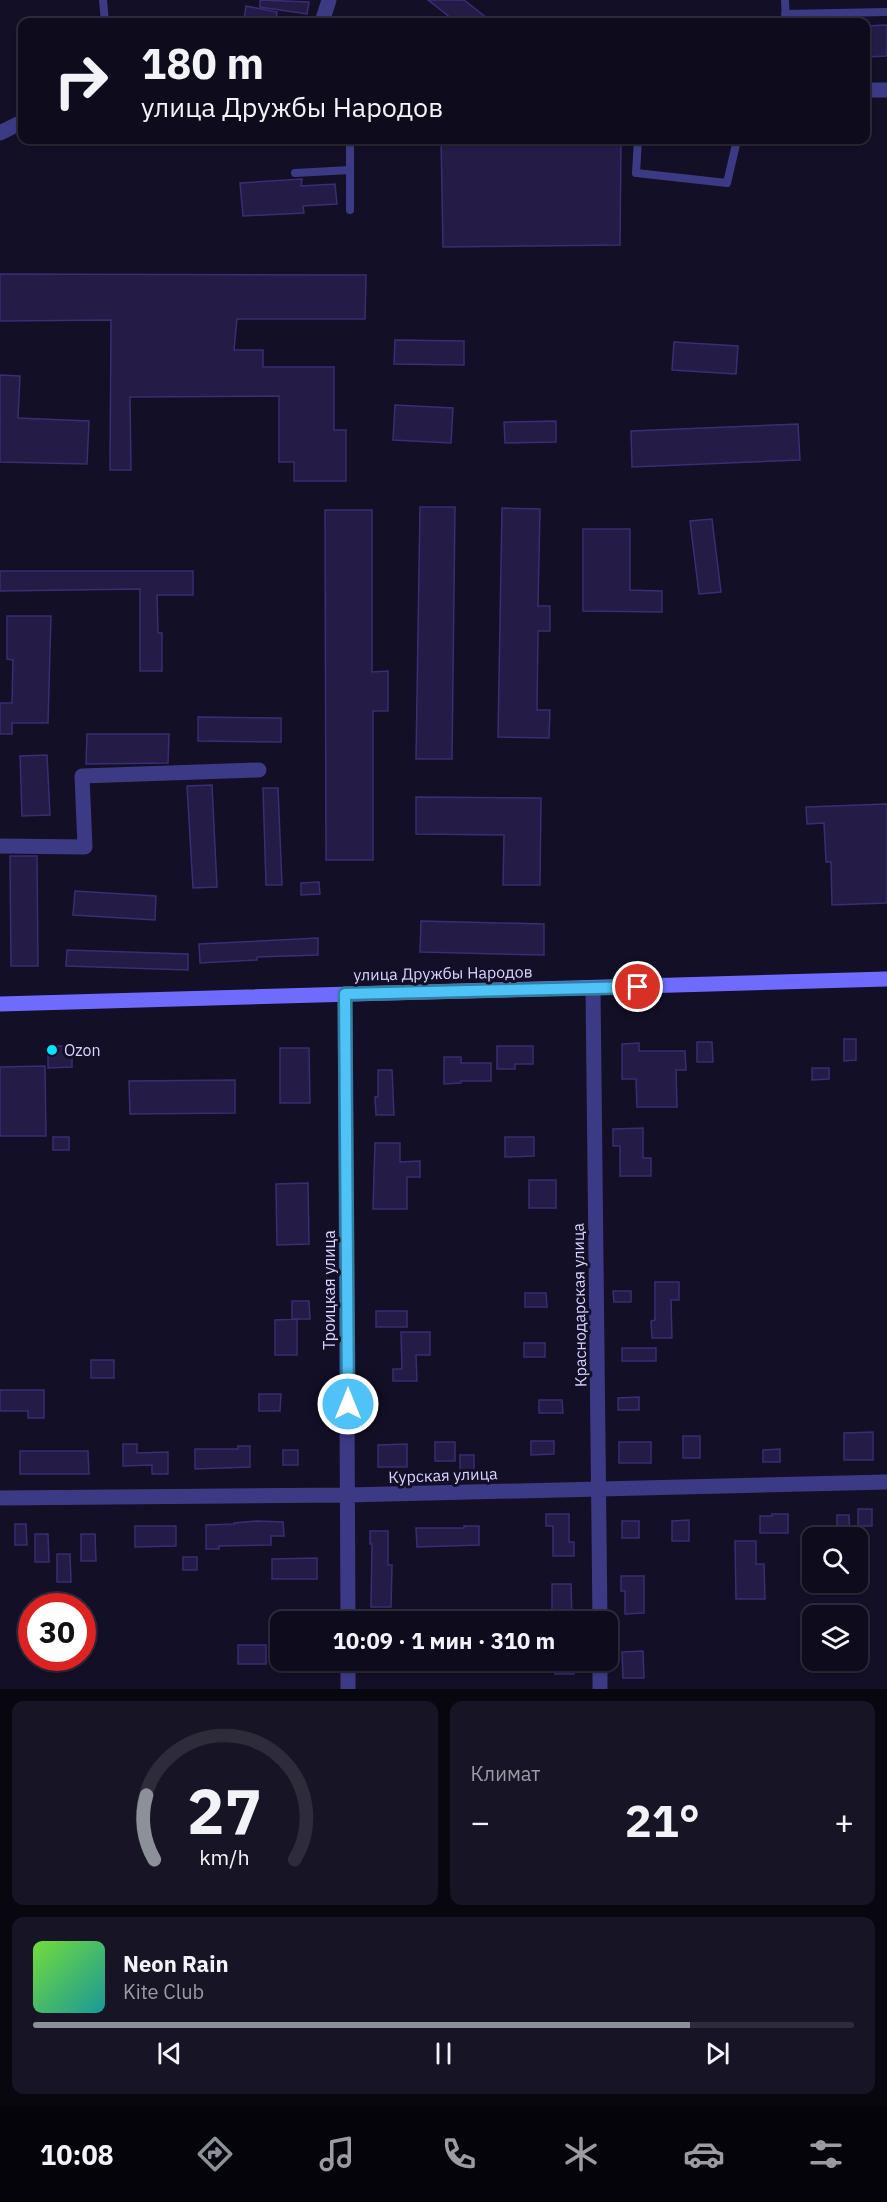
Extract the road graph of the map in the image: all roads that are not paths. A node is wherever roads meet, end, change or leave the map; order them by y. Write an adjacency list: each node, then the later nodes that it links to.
1 (103, 0): 5 (lane)
2 (329, 0): 6 (street)
3 (785, 0): 7 (lane)
4 (887, 12): 7 (lane)
5 (105, 18)
6 (323, 18)
7 (786, 18)
8 (870, 90): 9 (street)
9 (887, 90)
10 (18, 124): 11 (street)
11 (0, 133)
12 (350, 144): 15 (lane)
13 (638, 144): 14 (lane)
14 (736, 144)
15 (350, 170): 16 (lane); 17 (lane)
16 (295, 173)
17 (350, 210)
18 (259, 770): 19 (street)
19 (0, 846)
20 (887, 979): 21 (street, улица Дружбы Народов)
21 (593, 988): 22 (street, улица Дружбы Народов); 25 (street, Краснодарская улица)
22 (345, 994): 23 (street, улица Дружбы Народов); 26 (street, Троицкая улица)
23 (0, 1004)
24 (887, 1482): 25 (street, Курская улица)
25 (599, 1488): 26 (street, Курская улица); 29 (street, Краснодарская улица)
26 (348, 1495): 27 (street, Курская улица); 28 (street, Троицкая улица)
27 (0, 1498)
28 (348, 1611)
29 (600, 1611)
30 (348, 1671): 32 (street)
31 (600, 1671): 33 (street)
32 (348, 1689)
33 (600, 1689)

